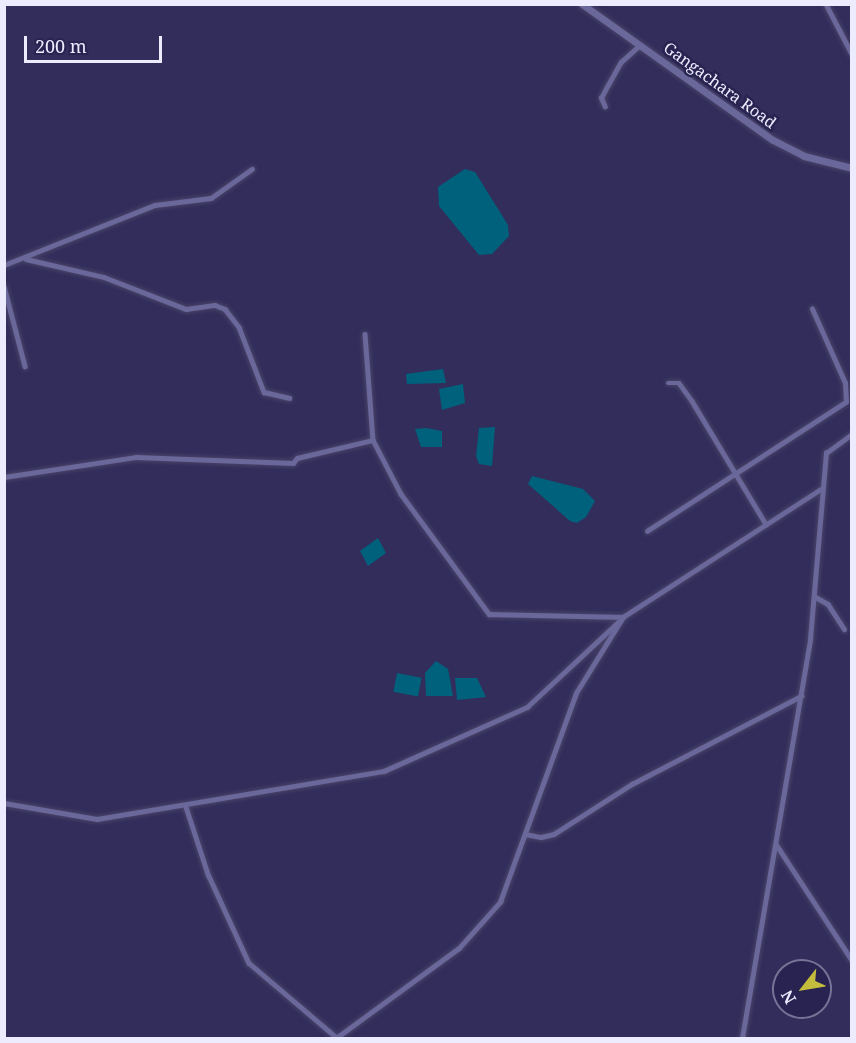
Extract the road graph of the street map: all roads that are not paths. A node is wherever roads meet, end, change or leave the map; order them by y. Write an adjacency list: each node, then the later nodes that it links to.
1 (582, 4): 3 (main road, Gangachara Road)
2 (826, 4): 4 (street)
3 (640, 45): 5 (street); 6 (main road, Gangachara Road)
4 (852, 54)
5 (605, 107)
6 (852, 168)
7 (252, 169): 8 (street)
8 (26, 259): 9 (street); 15 (street)
9 (4, 266)
10 (4, 286): 13 (street)
11 (812, 309): 18 (street)
12 (365, 334): 17 (street)
13 (25, 366)
14 (668, 383): 18 (street)
15 (289, 398)
16 (852, 434): 20 (street)
17 (373, 440): 19 (street); 24 (street)
18 (737, 472): 21 (street); 22 (street)
19 (4, 477)
20 (821, 489): 21 (street); 23 (street)
21 (766, 524): 24 (street)
22 (647, 531)
23 (814, 596): 25 (street); 26 (street)
24 (623, 617): 28 (street); 29 (street)
25 (844, 629)
26 (801, 696): 29 (street); 30 (street)
27 (4, 803): 28 (street)
28 (186, 807): 32 (street)
29 (525, 834): 32 (street)
30 (776, 843): 31 (street); 33 (street)
31 (852, 960)
32 (337, 1038)
33 (742, 1038)

